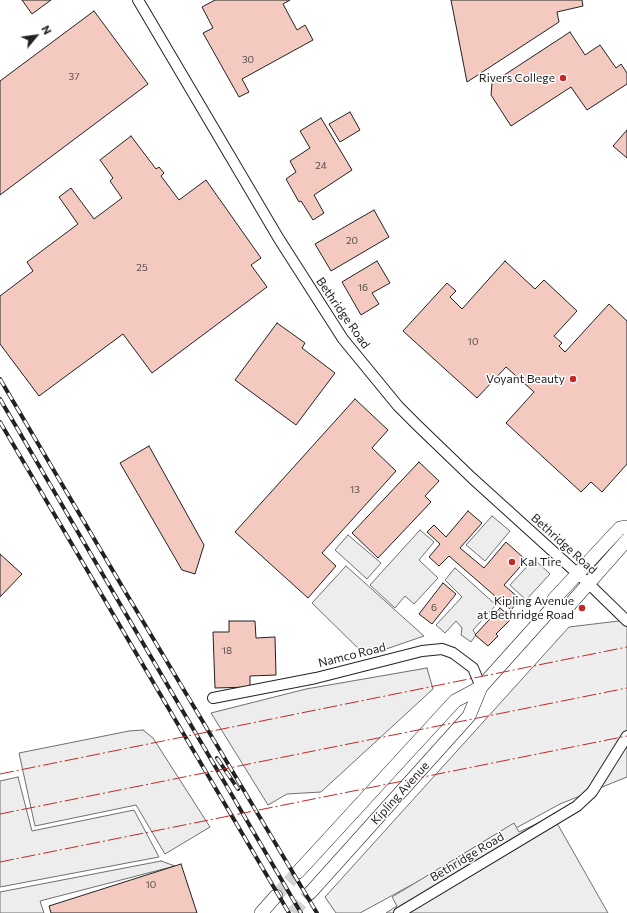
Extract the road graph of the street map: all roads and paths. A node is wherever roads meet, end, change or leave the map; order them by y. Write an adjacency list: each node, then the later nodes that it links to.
1 (138, 0): 4 (street, Bethridge Road)
2 (627, 527): 4 (main road, Kipling Avenue)
3 (627, 540): 5 (main road)
4 (578, 574): 5 (street, Bethridge Road); 6 (main road, Kipling Avenue)
5 (589, 584): 6 (main road); 7 (street, Bethridge Road)
6 (551, 610): 8 (main road, Kipling Avenue)
7 (627, 621)
8 (481, 687): 9 (street, Namco Road); 11 (main road, Kipling Avenue); 12 (main road, Kipling Avenue)
9 (213, 698)
10 (627, 736): 15 (street, Bethridge Road)
11 (298, 872)
12 (310, 893)
13 (276, 896): 14 (main road)
14 (261, 913)
15 (399, 913)

